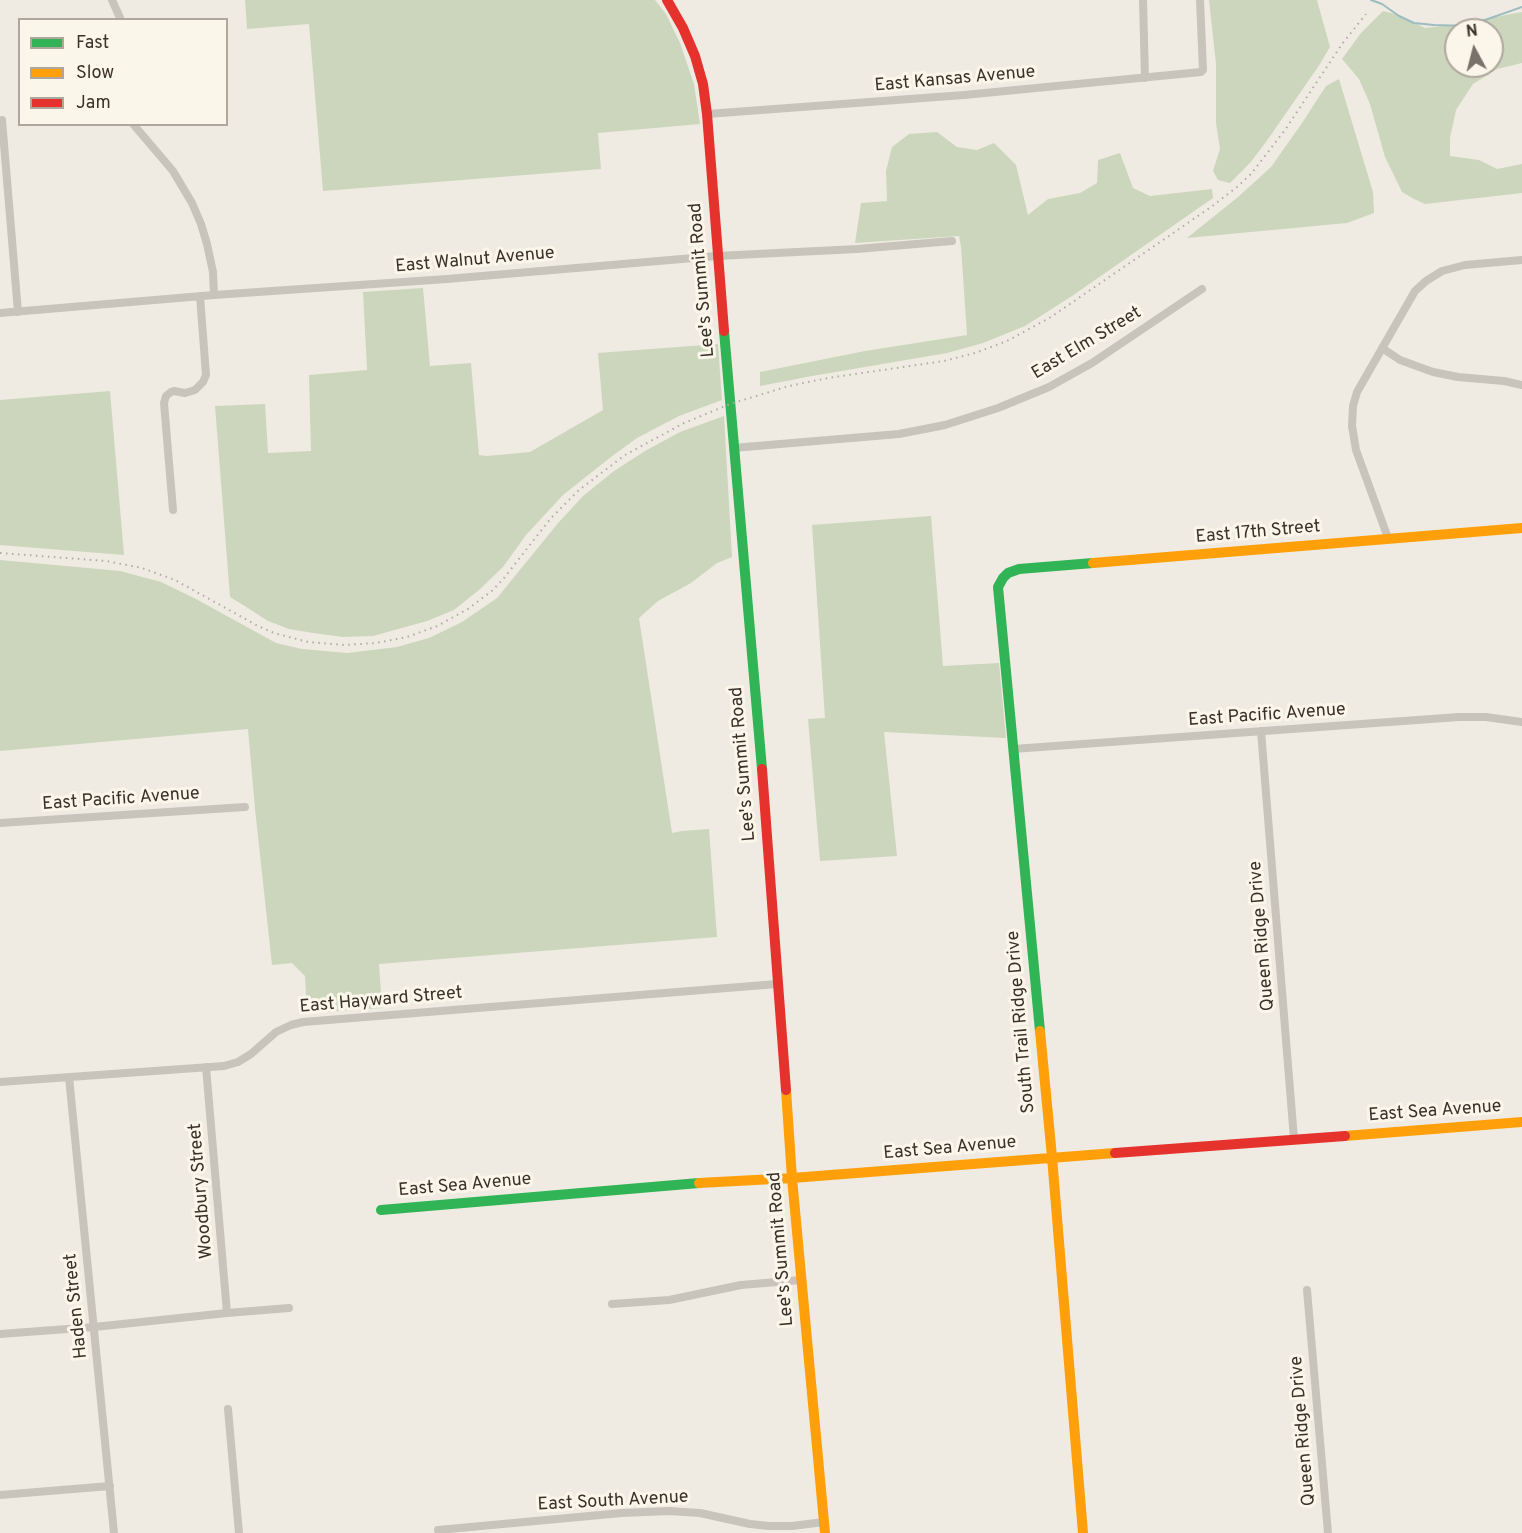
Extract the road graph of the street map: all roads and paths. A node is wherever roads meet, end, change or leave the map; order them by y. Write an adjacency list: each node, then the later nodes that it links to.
1 (112, 0): 5 (street)
2 (667, 0): 7 (street, Lee's Summit Road)
3 (1143, 0): 6 (street)
4 (1200, 0): 6 (street, East Kansas Avenue)
5 (120, 18)
6 (1145, 78): 7 (street, East Kansas Avenue)
7 (707, 114): 11 (street, Lee's Summit Road)
8 (2, 120): 16 (street)
9 (135, 126): 14 (street)
10 (952, 241): 11 (street, East Walnut Avenue)
11 (717, 256): 14 (street, East Walnut Avenue); 20 (street, Lee's Summit Road)
12 (1522, 260): 18 (street)
13 (1202, 289): 20 (street, East Elm Street)
14 (214, 295): 15 (street, East Walnut Avenue)
15 (200, 296): 16 (street, East Walnut Avenue); 21 (street)
16 (18, 312): 17 (street, East Walnut Avenue)
17 (0, 313)
18 (1382, 348): 19 (street); 23 (street)
19 (1522, 384)
20 (733, 448): 30 (street, Lee's Summit Road)
21 (173, 510)
22 (1522, 528): 23 (street, East 17th Street)
23 (1388, 538): 24 (street, East 17th Street)
24 (1001, 581): 27 (street, South Trail Ridge Drive)
25 (1522, 722): 26 (street, East Pacific Avenue)
26 (1261, 731): 27 (street, East Pacific Avenue); 35 (street, Queen Ridge Drive)
27 (1013, 749): 36 (street, South Trail Ridge Drive)
28 (245, 807): 29 (street, East Pacific Avenue)
29 (0, 823)
30 (777, 984): 31 (street, East Hayward Street); 37 (street, Lee's Summit Road)
31 (206, 1067): 32 (street, East Hayward Street); 43 (street, Woodbury Street)
32 (69, 1077): 33 (street, East Hayward Street); 44 (street, Haden Street)
33 (0, 1082)
34 (1522, 1122): 35 (street, East Sea Avenue)
35 (1294, 1139): 36 (street, East Sea Avenue)
36 (1052, 1157): 37 (street, East Sea Avenue); 53 (street, South Trail Ridge Drive)
37 (792, 1178): 38 (street, East Sea Avenue); 39 (street, Lee's Summit Road)
38 (381, 1210)
39 (801, 1280): 41 (street); 49 (street, Lee's Summit Road)
40 (1307, 1290): 54 (street, Queen Ridge Drive)
41 (612, 1304)
42 (289, 1308): 43 (street)
43 (227, 1313): 44 (street)
44 (94, 1327): 45 (street); 47 (street, Haden Street)
45 (0, 1334)
46 (228, 1409): 52 (street)
47 (110, 1486): 48 (street); 51 (street, Haden Street)
48 (0, 1495)
49 (824, 1527): 50 (street, East South Avenue)
50 (438, 1530)
51 (114, 1533)
52 (239, 1533)
53 (1083, 1533)
54 (1328, 1533)

